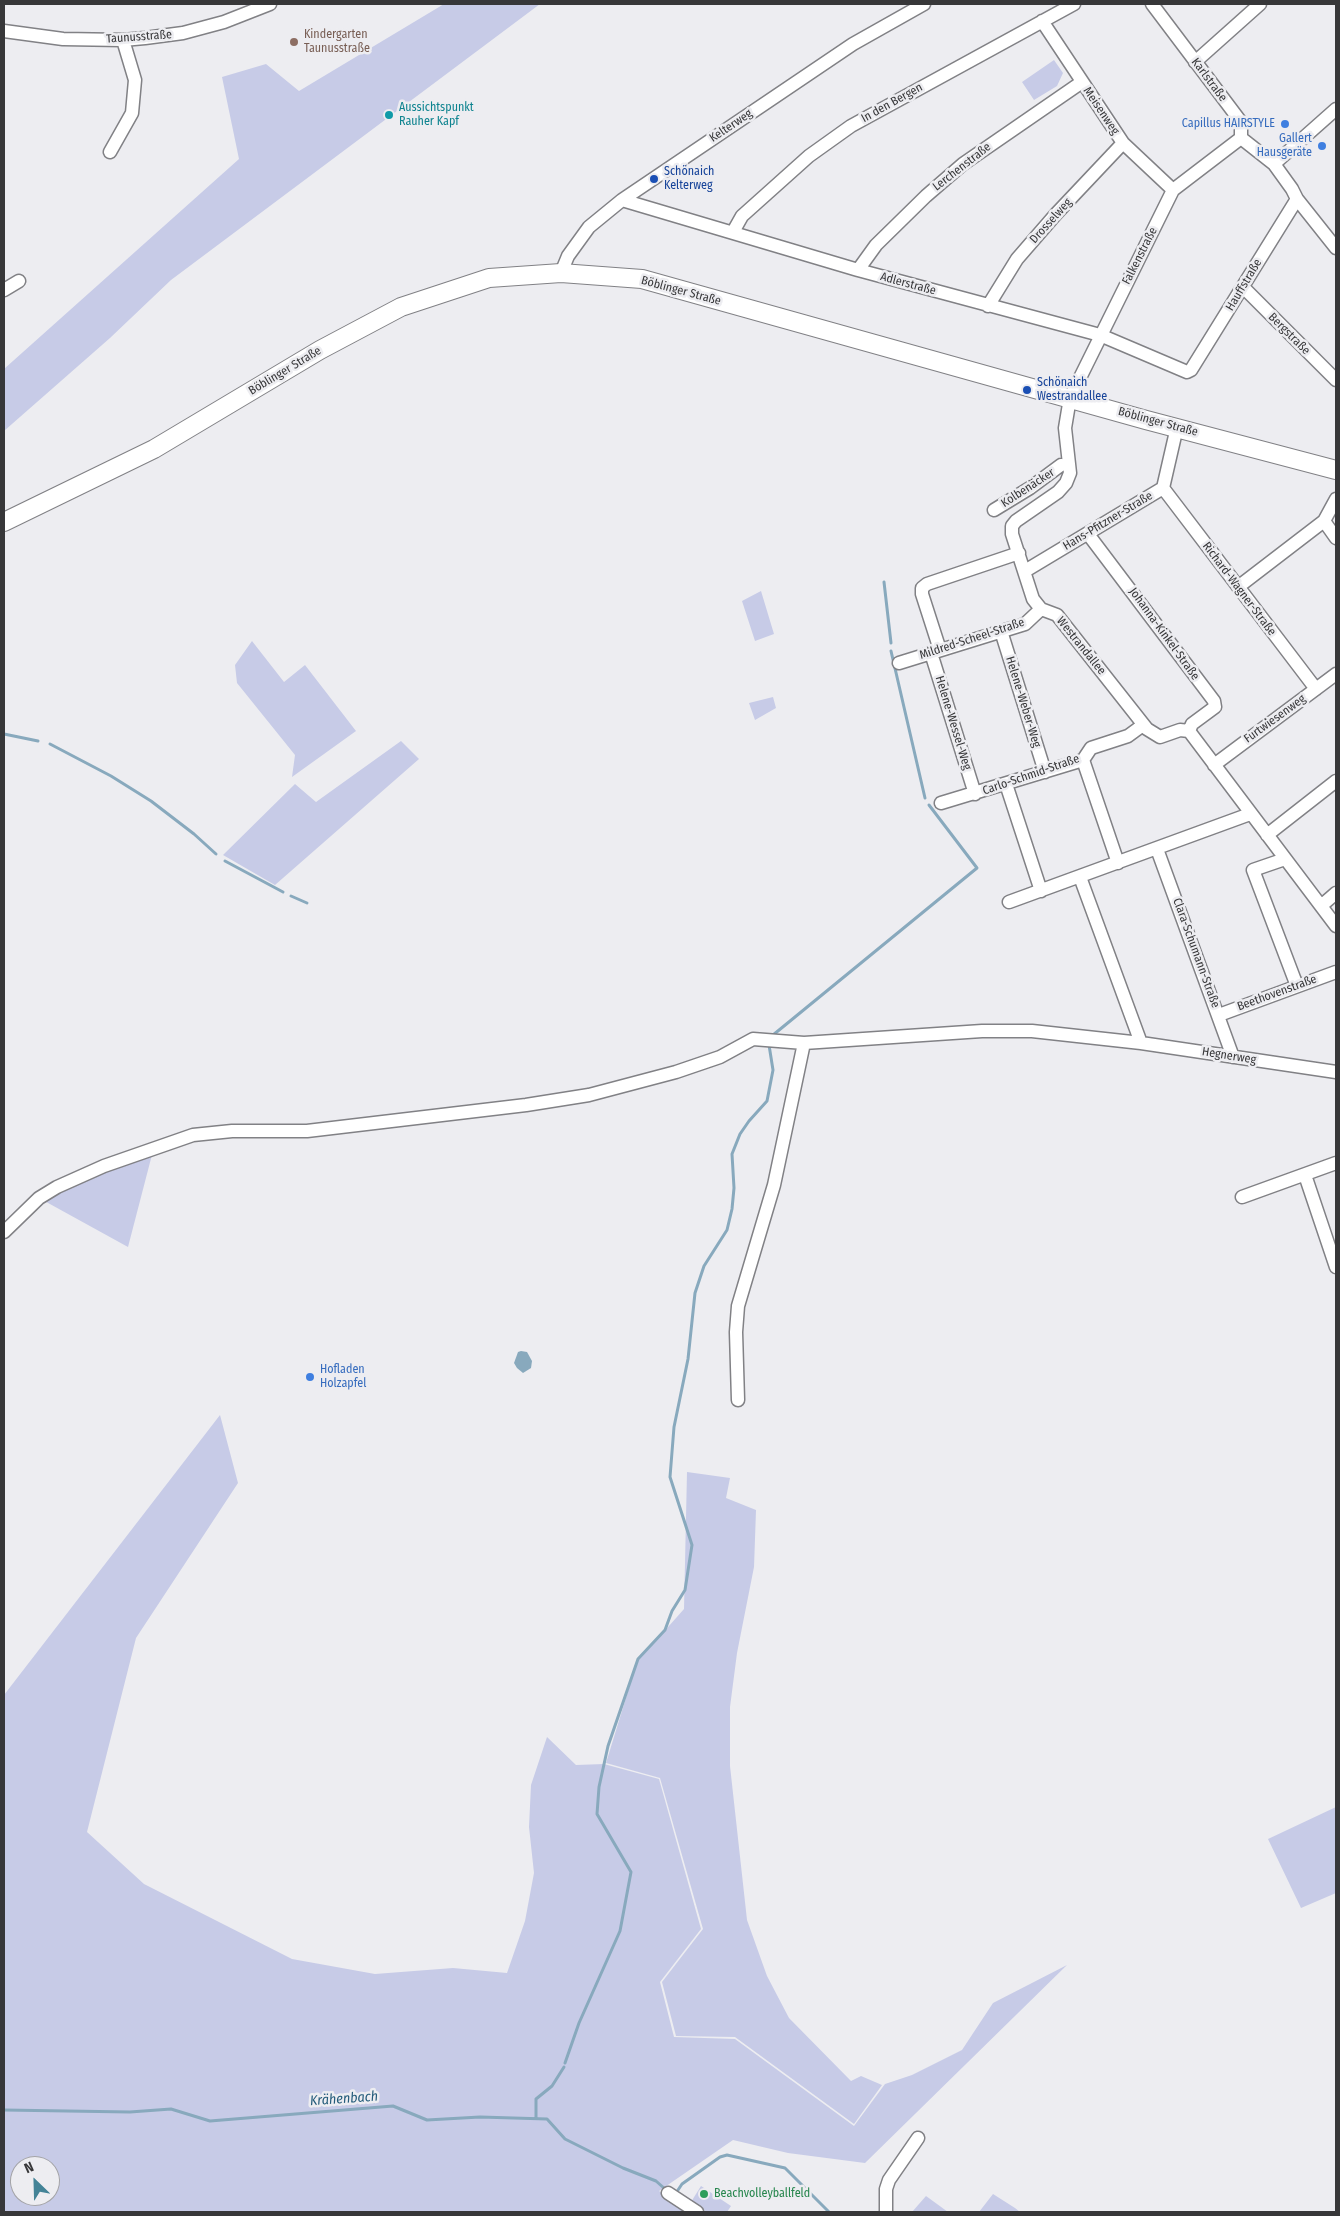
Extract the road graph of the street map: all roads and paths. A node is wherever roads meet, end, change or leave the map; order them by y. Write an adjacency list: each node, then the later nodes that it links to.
1 (270, 4): 8 (street, Taunusstraße)
2 (924, 4): 18 (street, Kelterweg)
3 (1074, 4): 6 (street, In den Bergen)
4 (1152, 4): 9 (street, Karlstraße)
5 (1260, 4): 9 (street)
6 (1042, 21): 10 (street, Meisenweg); 19 (street, In den Bergen)
7 (4, 31): 8 (street, Taunusstraße)
8 (123, 40): 14 (street)
9 (1195, 62): 12 (street, Karlstraße)
10 (1082, 82): 13 (street, Meisenweg); 21 (street, Lerchenstraße)
11 (1336, 109): 15 (street)
12 (1241, 138): 15 (street); 16 (street, Falkenstraße)
13 (1123, 143): 16 (street, Meisenweg); 26 (street, Drosselweg)
14 (110, 152)
15 (1274, 164): 17 (street)
16 (1172, 190): 27 (street, Falkenstraße)
17 (1297, 199): 20 (street); 24 (street, Hauffstraße)
18 (622, 200): 19 (street, Adlerstraße); 22 (street, Kelterweg)
19 (732, 232): 21 (street, Adlerstraße)
20 (1336, 248)
21 (858, 270): 26 (street, Adlerstraße)
22 (561, 273): 30 (main road, Böblinger Straße); 37 (main road, Böblinger Straße)
23 (19, 281): 25 (street)
24 (1243, 287): 28 (street, Hauffstraße); 29 (street, Bergstraße)
25 (4, 290)
26 (988, 306): 27 (street, Adlerstraße)
27 (1100, 335): 28 (street, Adlerstraße); 30 (street, Falkenstraße)
28 (1191, 370)
29 (1336, 380)
30 (1070, 398): 31 (main road, Böblinger Straße); 41 (street, Westrandallee)
31 (1177, 427): 33 (main road, Böblinger Straße); 34 (street, Hans-Pfitzner-Straße)
32 (1061, 465): 36 (street, Kolbenäcker)
33 (1336, 470)
34 (1163, 488): 39 (street, Hans-Pfitzner-Straße); 43 (street, Richard-Wagner-Straße)
35 (1336, 499): 38 (street)
36 (994, 510)
37 (4, 522)
38 (1324, 522): 40 (street); 43 (street)
39 (1088, 534): 42 (street, Hans-Pfitzner-Straße); 51 (street, Johanna-Kinkel-Straße)
40 (1336, 538)
41 (1019, 553): 42 (street, Westrandallee); 46 (street, Helene-Wessel-Weg)
42 (1025, 571): 44 (street, Westrandallee)
43 (1238, 587): 49 (street, Richard-Wagner-Straße)
44 (1041, 610): 45 (street, Mildred-Scheel-Straße); 50 (street, Westrandallee)
45 (1001, 631): 46 (street, Mildred-Scheel-Straße); 54 (street, Helene-Weber-Weg)
46 (936, 652): 47 (street, Mildred-Scheel-Straße); 57 (street, Helene-Wessel-Weg)
47 (899, 663)
48 (1336, 674): 49 (street, Furtwiesenweg)
49 (1316, 689): 53 (street, Furtwiesenweg)
50 (1143, 725): 51 (street, Westrandallee); 52 (street, Carlo-Schmid-Straße)
51 (1189, 731): 53 (street)
52 (1083, 760): 54 (street, Carlo-Schmid-Straße); 63 (street)
53 (1214, 765): 59 (street)
54 (1045, 772): 56 (street, Carlo-Schmid-Straße)
55 (1336, 781): 60 (street)
56 (1006, 784): 57 (street, Carlo-Schmid-Straße); 65 (street)
57 (975, 794): 58 (street, Carlo-Schmid-Straße)
58 (941, 804)
59 (1250, 814): 60 (street); 61 (street)
60 (1267, 835): 62 (street)
61 (1157, 849): 63 (street); 72 (street, Clara-Schumann-Straße)
62 (1285, 860): 68 (street); 71 (street)
63 (1118, 863): 64 (street)
64 (1080, 877): 65 (street); 74 (street)
65 (1041, 891): 67 (street)
66 (1336, 893): 68 (street)
67 (1009, 902)
68 (1321, 906): 69 (street)
69 (1336, 926)
70 (1336, 972): 71 (street, Beethovenstraße)
71 (1297, 986): 72 (street, Beethovenstraße)
72 (1218, 1015): 75 (street, Clara-Schumann-Straße)
73 (804, 1043): 74 (street, Hegnerweg); 80 (street, Hegnerweg); 82 (street)
74 (1141, 1043): 75 (street, Hegnerweg)
75 (1233, 1058): 76 (street, Hegnerweg)
76 (1336, 1072)
77 (1336, 1163): 78 (street)
78 (1305, 1175): 79 (street); 81 (street)
79 (1242, 1198)
80 (4, 1232)
81 (1336, 1267)
82 (738, 1400)
83 (918, 2138): 86 (street)
84 (668, 2193): 85 (street)
85 (697, 2212)
86 (886, 2212)

